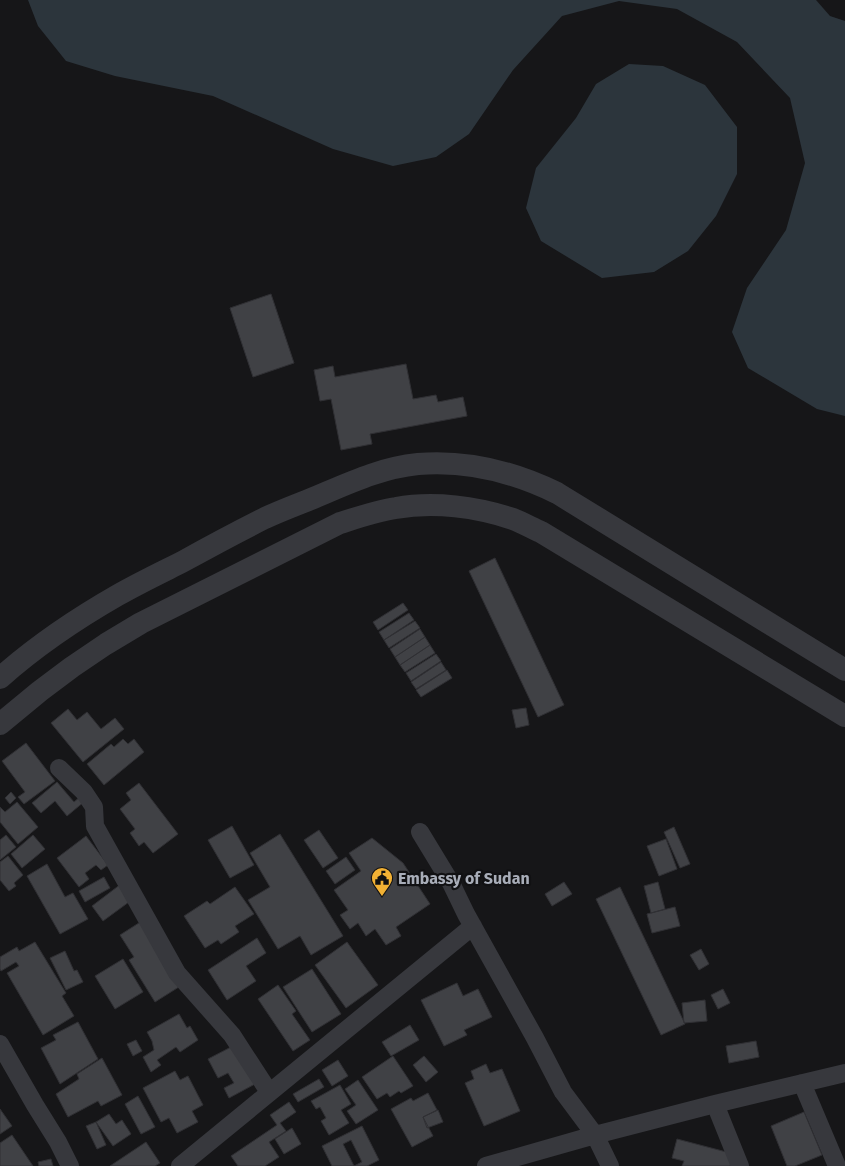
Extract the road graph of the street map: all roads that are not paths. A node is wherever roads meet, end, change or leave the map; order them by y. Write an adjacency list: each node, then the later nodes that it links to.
1 (845, 670): 2 (street)
2 (0, 678)
3 (845, 716): 4 (street)
4 (0, 724)
5 (59, 768): 11 (street)
6 (420, 832): 7 (street)
7 (473, 926): 11 (street); 13 (street)
8 (0, 1044): 14 (street)
9 (845, 1073): 10 (street)
10 (802, 1083): 12 (street); 19 (street)
11 (269, 1092): 15 (street)
12 (715, 1104): 13 (street); 18 (street)
13 (596, 1135): 16 (street); 17 (street)
14 (70, 1166)
15 (180, 1166)
16 (486, 1166)
17 (610, 1166)
18 (740, 1166)
19 (837, 1166)

